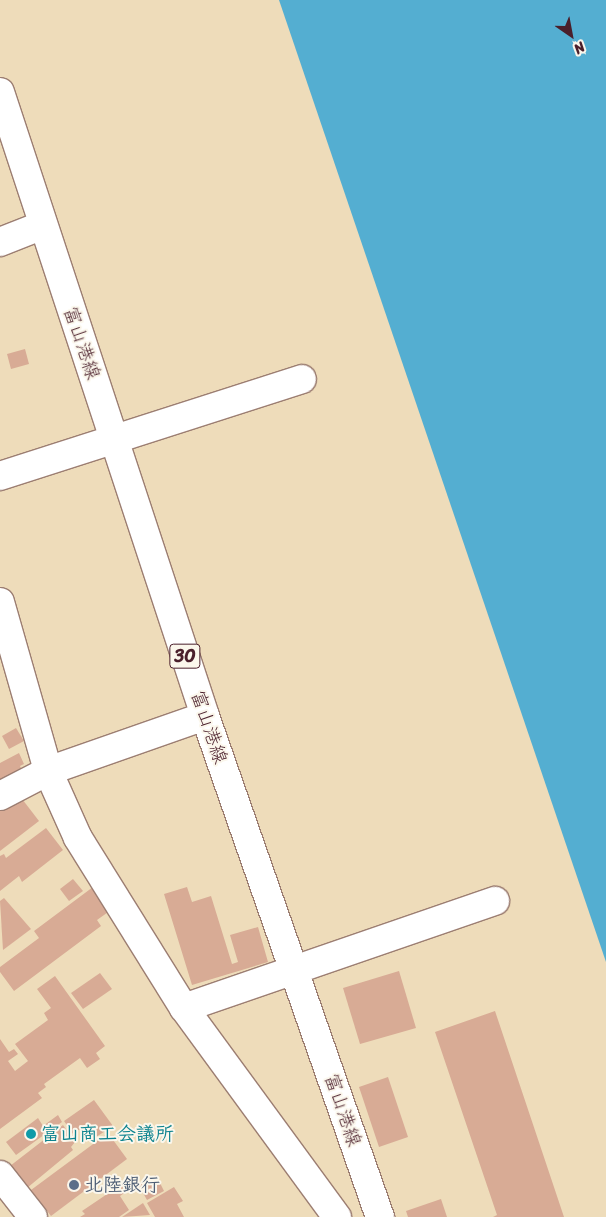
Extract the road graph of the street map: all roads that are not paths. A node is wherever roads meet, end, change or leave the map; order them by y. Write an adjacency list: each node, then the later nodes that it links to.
1 (0, 92): 2 (street, 富山港線 / 30)
2 (43, 225): 3 (street); 5 (street, 富山港線 / 30)
3 (0, 242)
4 (302, 379): 5 (street)
5 (115, 440): 6 (street); 8 (street, 富山港線 / 30)
6 (0, 476)
7 (0, 602): 9 (street)
8 (205, 716): 9 (street); 12 (street, 富山港線 / 30)
9 (48, 771): 10 (street); 13 (street)
10 (0, 796)
11 (495, 901): 12 (street)
12 (294, 971): 13 (street); 17 (street, 富山港線 / 30)
13 (184, 1008): 16 (street)
14 (0, 1175): 15 (street)
15 (33, 1217)
16 (337, 1217)
17 (380, 1217)

